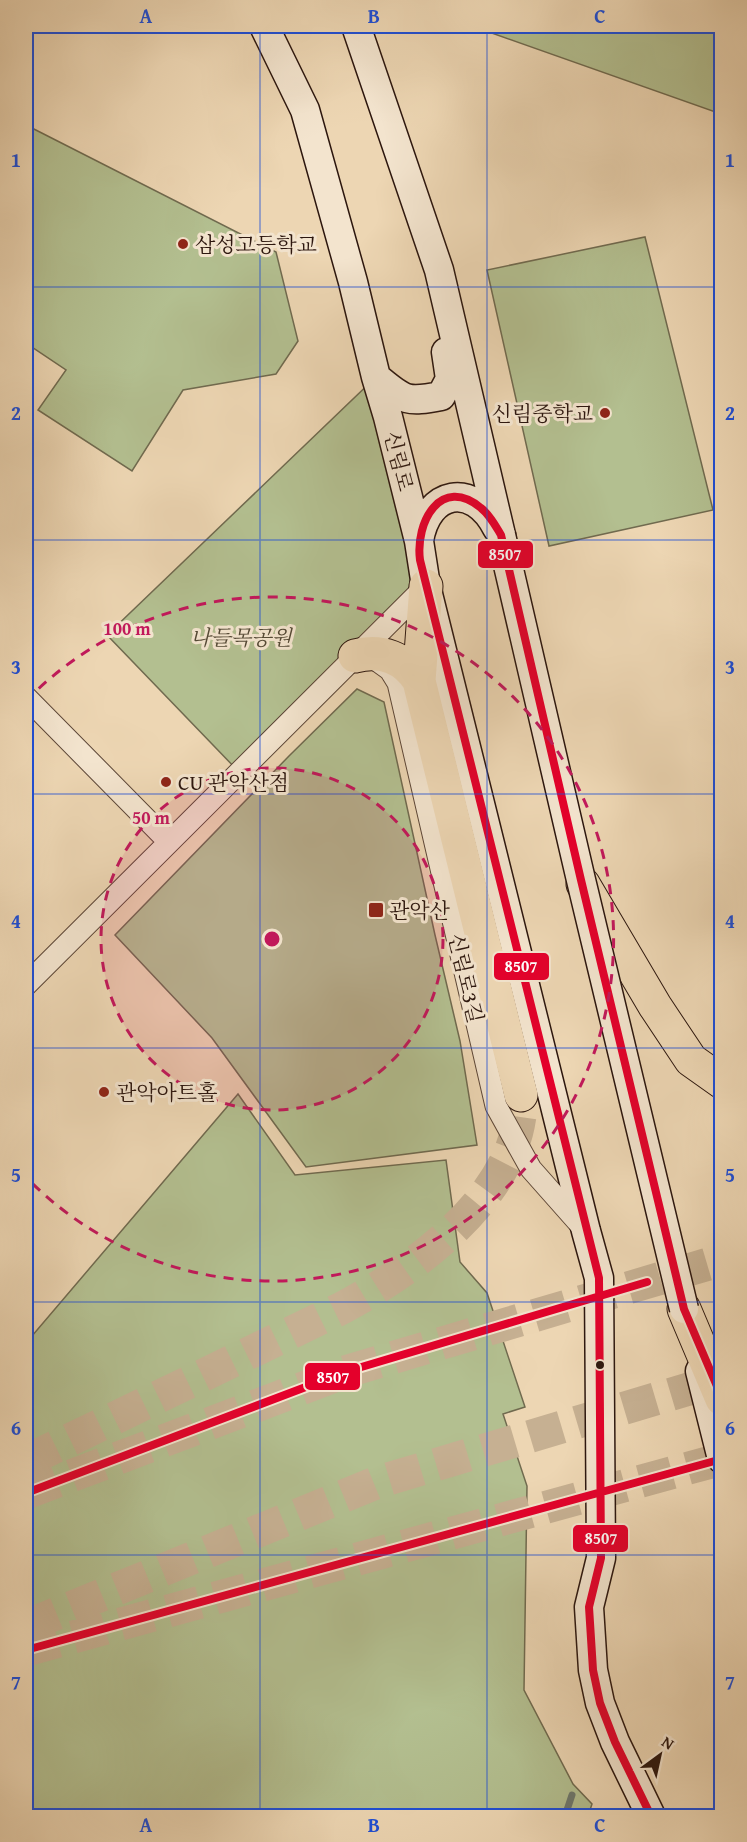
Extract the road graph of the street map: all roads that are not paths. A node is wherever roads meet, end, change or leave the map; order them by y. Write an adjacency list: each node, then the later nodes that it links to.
1 (264, 26): 4 (main road, 신림로)
2 (356, 26): 3 (main road)
3 (448, 308): 4 (main road); 5 (main road)
4 (376, 377): 6 (main road, 신림로)
5 (501, 535): 6 (main road); 12 (main road, bridge)
6 (418, 541): 7 (main road, 신림로)
7 (426, 586): 8 (street); 9 (highway); 16 (main road, 신림로)
8 (355, 656): 9 (highway); 11 (street); 16 (street, 신림로3길)
9 (420, 681): 15 (highway)
10 (26, 697): 11 (street)
11 (169, 842): 13 (street)
12 (581, 880): 14 (highway); 17 (main road, bridge)
13 (26, 985)
14 (722, 1082)
15 (521, 1095)
16 (586, 1231): 20 (main road, 신림로)
17 (684, 1309): 18 (highway); 19 (main road)
18 (722, 1399)
19 (722, 1460)
20 (651, 1816)

